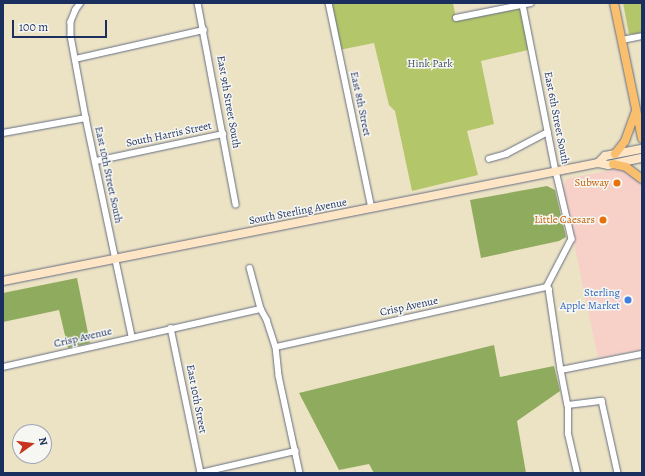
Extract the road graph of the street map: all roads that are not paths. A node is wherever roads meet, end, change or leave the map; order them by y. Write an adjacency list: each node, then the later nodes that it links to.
1 (81, 3): 11 (street, East 10th Street South)
2 (198, 3): 8 (street, East 9th Street South)
3 (329, 3): 29 (street, East 8th Street)
4 (531, 3): 6 (street)
5 (614, 3): 10 (main road)
6 (523, 5): 7 (street); 15 (street, East 6th Street South)
7 (456, 18)
8 (204, 30): 11 (street); 17 (street, East 9th Street South)
9 (642, 36): 10 (street)
10 (622, 40): 12 (main road)
11 (75, 59): 13 (street, East 10th Street South)
12 (636, 110): 14 (main road); 20 (main road)
13 (86, 118): 16 (street); 23 (street, East 10th Street South)
14 (640, 125): 18 (main road)
15 (548, 132): 22 (street); 26 (street, East 6th Street South)
16 (3, 133)
17 (223, 134): 23 (street, South Harris Street); 28 (street, East 9th Street South)
18 (642, 138)
19 (642, 148): 20 (main road, South Sterling Avenue)
20 (615, 154): 24 (main road, South Sterling Avenue)
21 (642, 158): 25 (main road, South Sterling Avenue)
22 (489, 159)
23 (96, 161): 30 (street, East 10th Street South)
24 (598, 162): 25 (main road, South Sterling Avenue); 26 (main road, South Sterling Avenue)
25 (613, 164): 27 (main road)
26 (556, 171): 29 (main road, South Sterling Avenue); 33 (street, East 6th Street South)
27 (642, 179)
28 (236, 204)
29 (372, 208): 30 (main road, South Sterling Avenue)
30 (116, 259): 32 (main road, South Sterling Avenue); 36 (street, East 10th Street South)
31 (250, 268): 34 (street)
32 (3, 282)
33 (547, 287): 37 (street, Crisp Avenue); 40 (street)
34 (261, 308): 35 (street, Crisp Avenue); 37 (street)
35 (171, 328): 36 (street, Crisp Avenue); 43 (street, East 10th Street)
36 (132, 336): 39 (street, Crisp Avenue)
37 (276, 347): 42 (street)
38 (642, 354): 40 (street)
39 (3, 367)
40 (561, 370): 41 (street)
41 (568, 405): 45 (street); 46 (street)
42 (295, 451): 43 (street); 44 (street)
43 (200, 473)
44 (300, 473)
45 (577, 473)
46 (618, 473)

